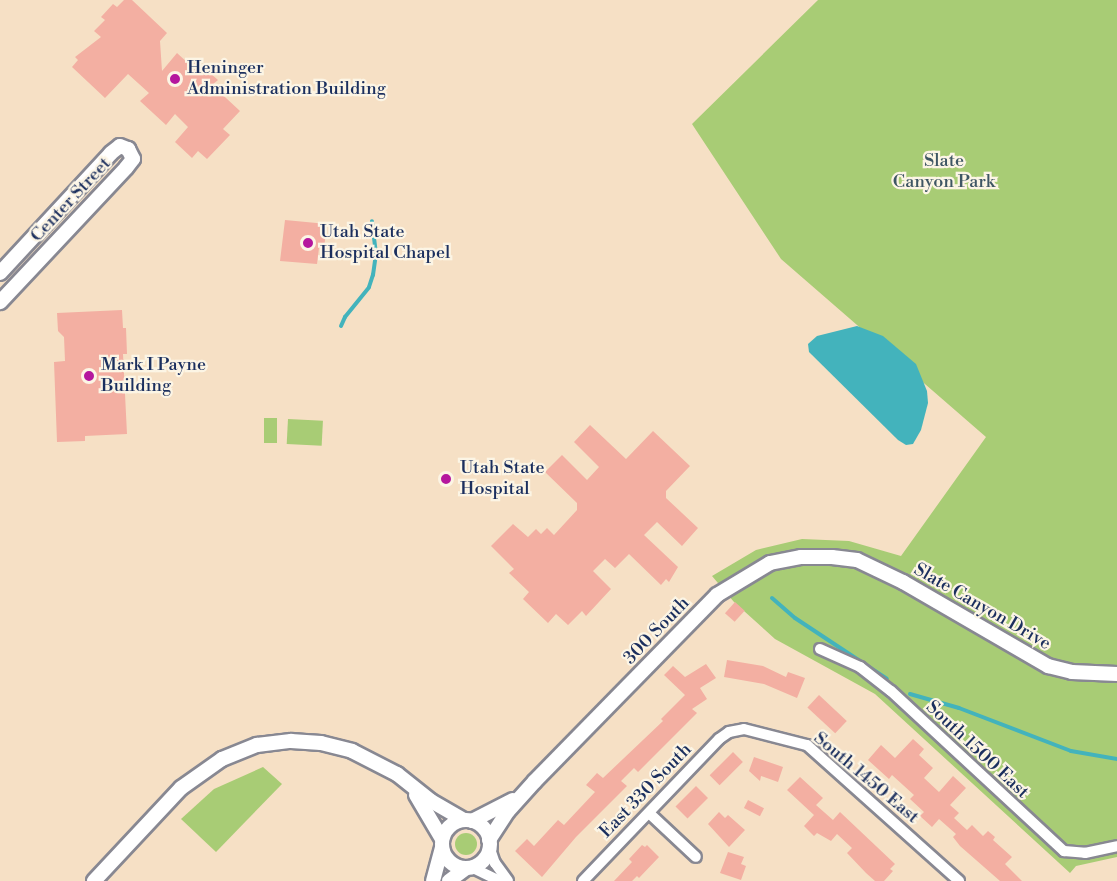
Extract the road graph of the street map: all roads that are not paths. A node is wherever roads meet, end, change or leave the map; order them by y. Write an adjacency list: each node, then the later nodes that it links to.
1 (80, 186): 2 (street); 2 (street, Center Street); 3 (street, Center Street)
2 (97, 200): 4 (street, Center Street)
3 (56, 213): 4 (street); 5 (street, Center Street)
4 (71, 226): 6 (street, Center Street)
5 (0, 273)
6 (0, 302)
7 (832, 557): 9 (street, Slate Canyon Drive); 12 (street, 300 South)
8 (820, 649): 17 (street, South 1500 East)
9 (1117, 674)
10 (737, 729): 13 (street, East 330 South); 26 (street, South 1450 East)
11 (403, 779): 14 (street); 15 (street); 20 (street)
12 (536, 781): 14 (street, 300 South); 16 (street, 300 South)
13 (649, 813): 18 (street); 25 (street, East 330 South)
14 (468, 820): 15 (street); 16 (street)
15 (442, 843): 19 (street); 21 (street)
16 (489, 843): 19 (street); 24 (street)
17 (1117, 846)
18 (696, 857)
19 (469, 867): 22 (street); 23 (street)
20 (94, 881)
21 (433, 881)
22 (449, 881)
23 (501, 881)
24 (508, 881)
25 (583, 881)
26 (959, 881)

